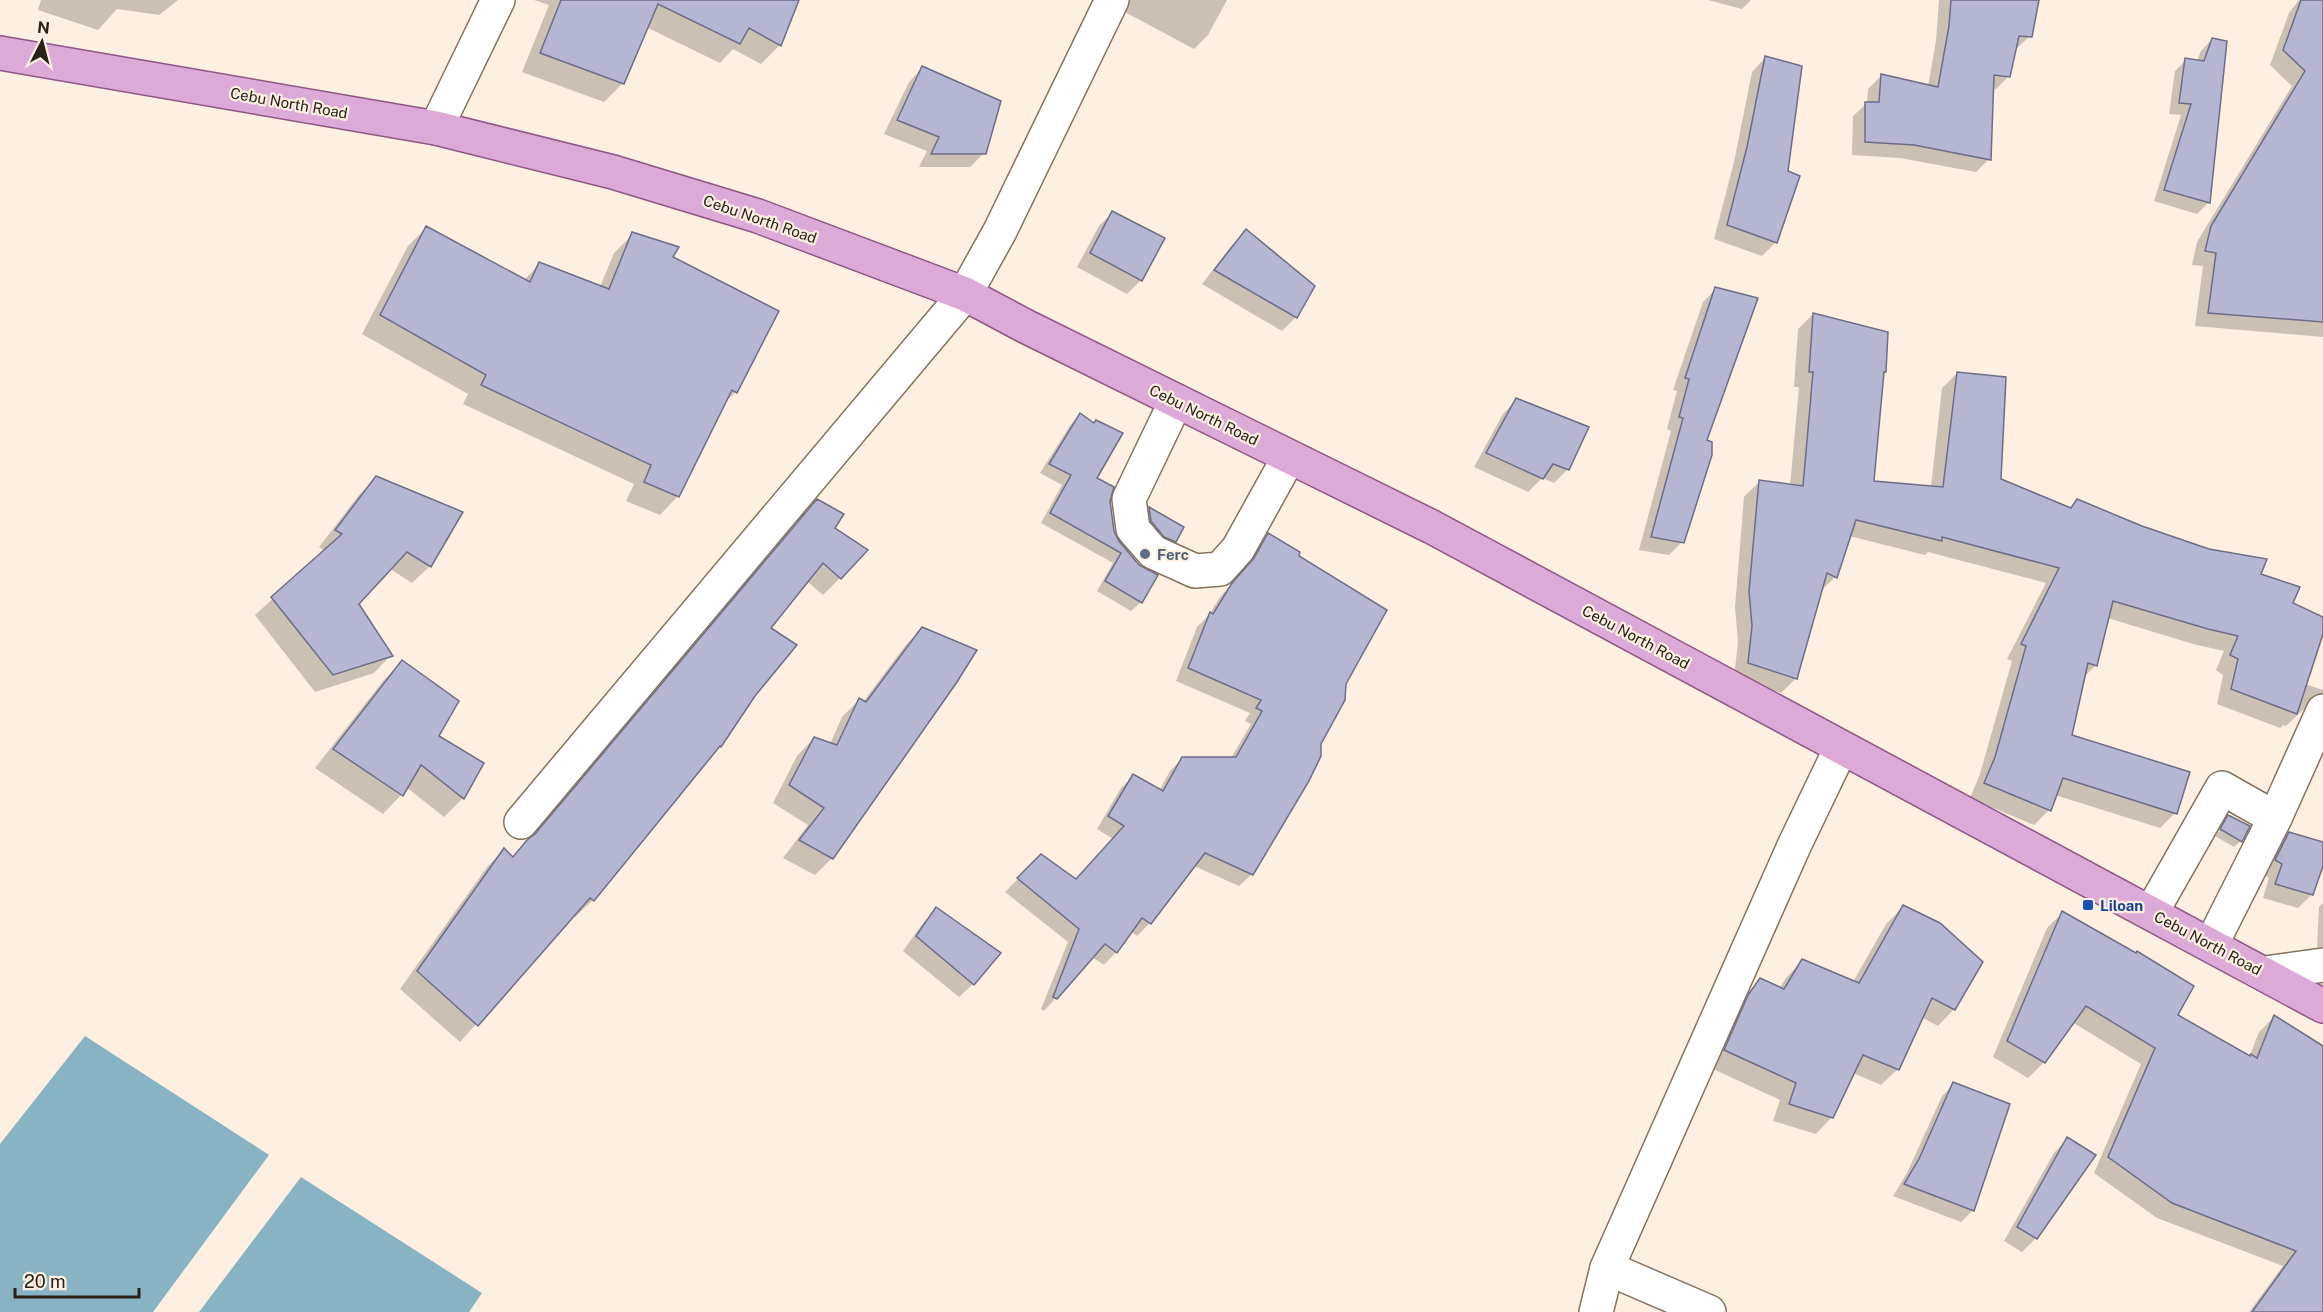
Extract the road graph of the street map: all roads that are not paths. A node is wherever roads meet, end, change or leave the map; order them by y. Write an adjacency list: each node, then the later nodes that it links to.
1 (498, 0): 4 (street)
2 (1112, 0): 5 (street)
3 (0, 53): 4 (main road, Cebu North Road)
4 (436, 128): 5 (main road, Cebu North Road)
5 (965, 294): 6 (main road, Cebu North Road); 11 (street)
6 (1176, 401): 7 (main road, Cebu North Road); 7 (street)
7 (1289, 457): 9 (main road, Cebu North Road)
8 (2323, 711): 10 (street)
9 (1842, 748): 12 (main road, Cebu North Road); 17 (street)
10 (2275, 818): 12 (street); 13 (street)
11 (521, 822)
12 (2151, 913): 13 (main road, Cebu North Road)
13 (2211, 945): 15 (main road, Cebu North Road)
14 (2323, 965): 15 (street)
15 (2265, 973): 16 (main road, Cebu North Road)
16 (2323, 1006)
17 (1607, 1268): 18 (street); 19 (street)
18 (1596, 1312)
19 (1709, 1312)

